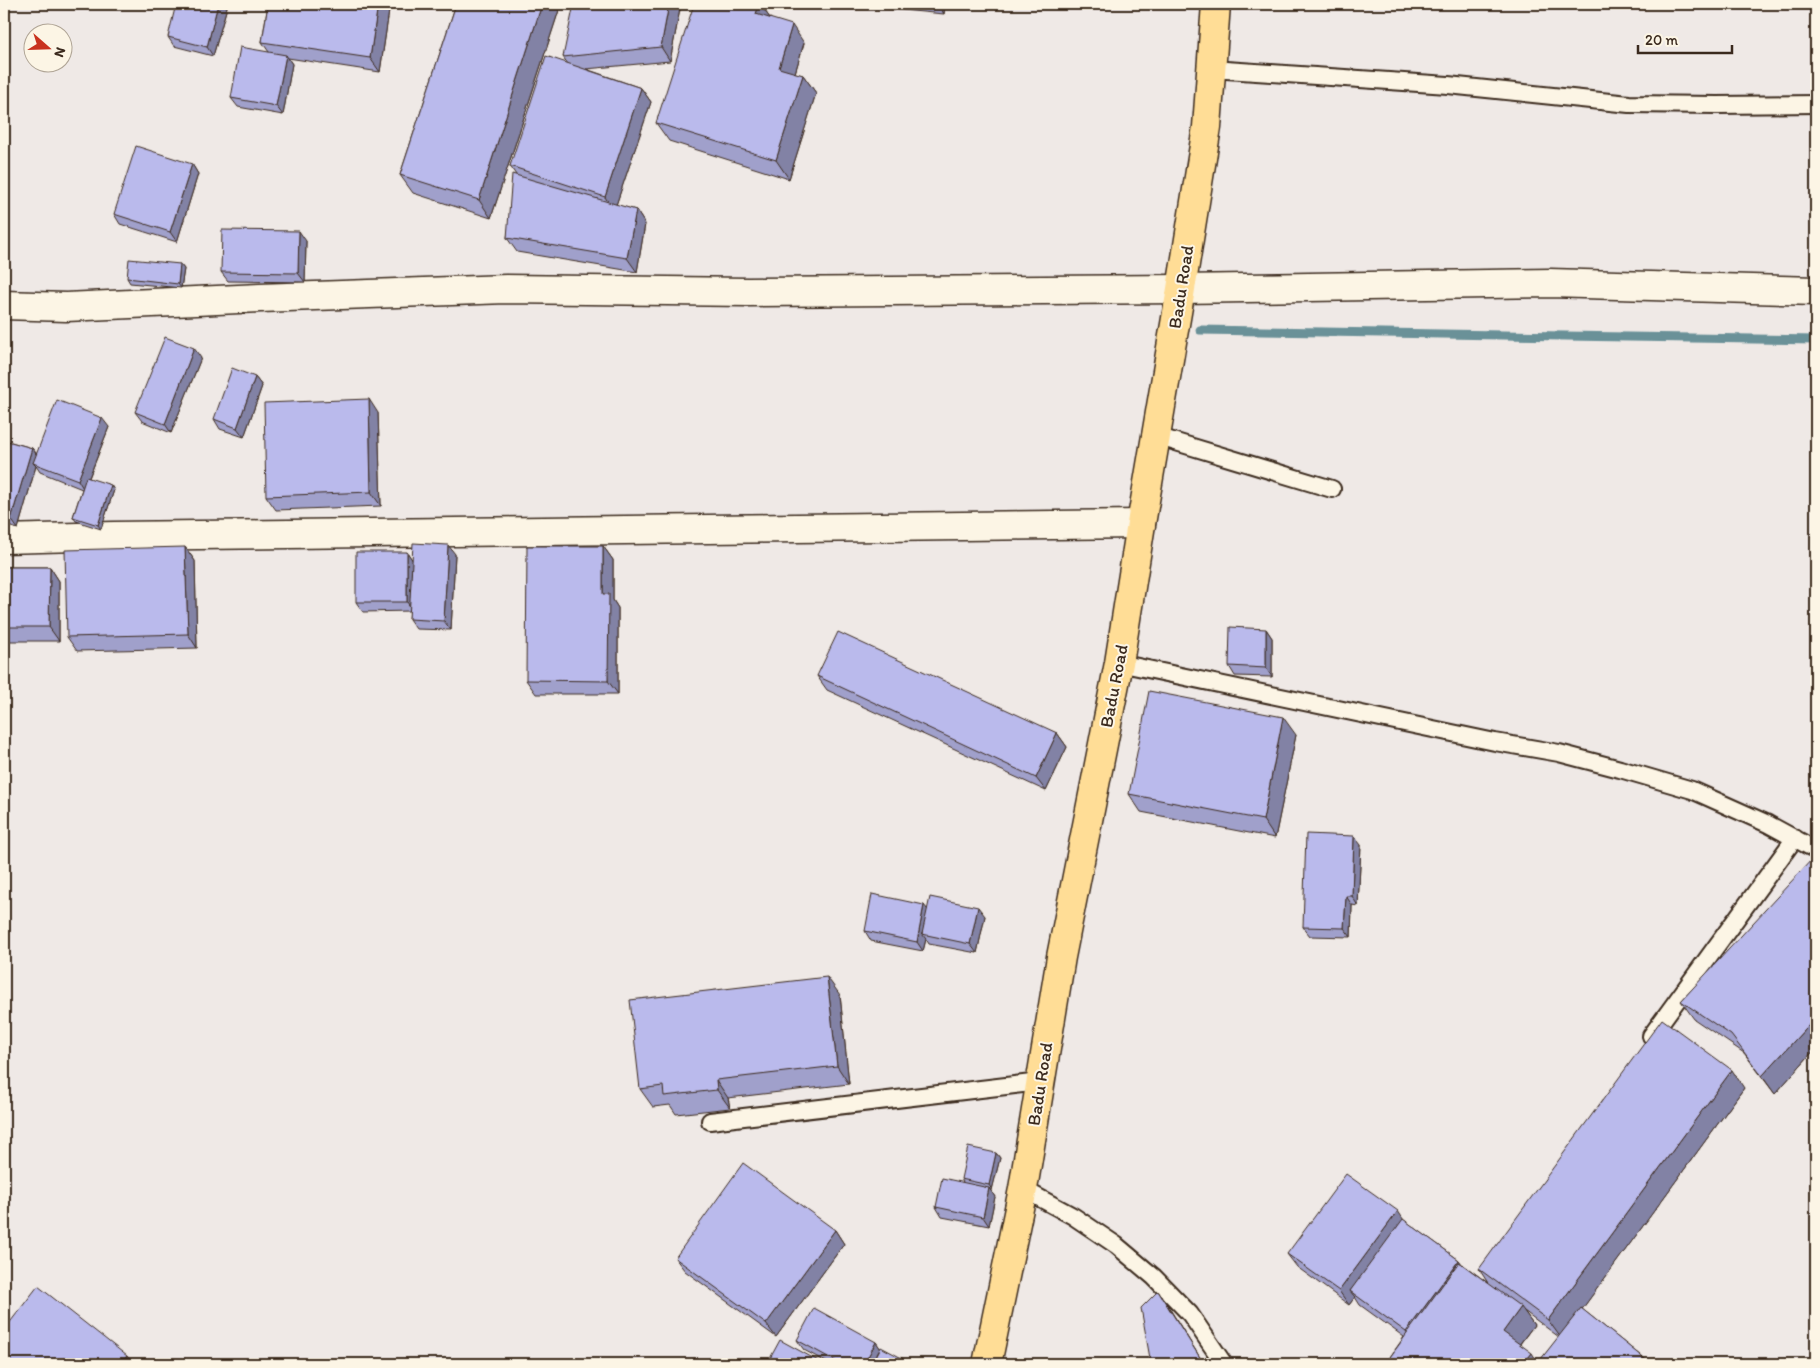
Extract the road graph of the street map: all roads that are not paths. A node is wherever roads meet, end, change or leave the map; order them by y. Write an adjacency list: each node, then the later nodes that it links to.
1 (1216, 4): 2 (main road, Badu Road)
2 (1211, 68): 3 (lane); 4 (main road, Badu Road)
3 (1816, 104)
4 (1181, 289): 5 (street); 6 (street); 7 (main road, Badu Road)
5 (1816, 291)
6 (4, 305)
7 (1156, 436): 8 (lane); 9 (main road, Badu Road)
8 (1332, 489)
9 (1141, 524): 10 (street); 11 (main road, Badu Road)
10 (4, 539)
11 (1118, 663): 12 (lane); 15 (main road, Badu Road)
12 (1795, 838): 13 (lane); 14 (lane)
13 (1816, 850)
14 (1644, 1045)
15 (1040, 1082): 16 (lane); 17 (main road, Badu Road)
16 (710, 1121)
17 (1023, 1189): 18 (main road, Badu Road); 19 (lane)
18 (987, 1364)
19 (1224, 1364)

